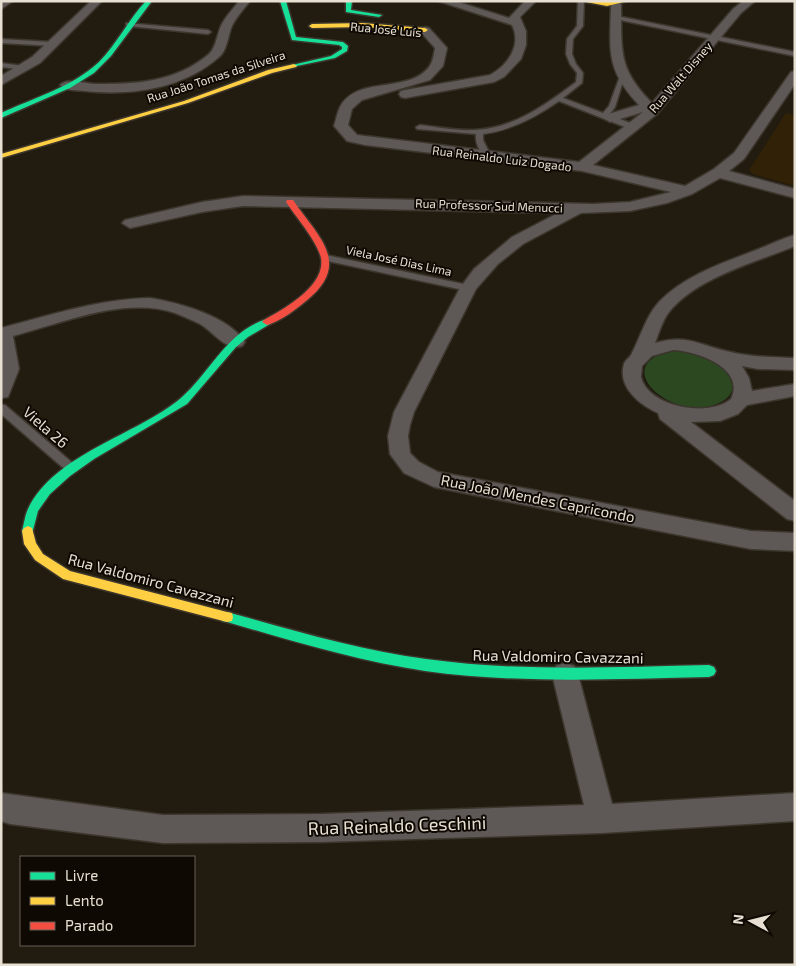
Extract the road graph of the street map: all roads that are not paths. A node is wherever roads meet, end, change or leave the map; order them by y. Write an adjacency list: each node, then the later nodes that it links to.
1 (8, 1): 12 (street)
2 (97, 1): 21 (street)
3 (149, 1): 15 (street)
4 (245, 1): 28 (street)
5 (282, 1): 16 (street, Rua João Tomas da Silveira)
6 (349, 1): 17 (street)
7 (443, 1): 14 (street)
8 (531, 1): 14 (street)
9 (582, 1): 11 (street); 29 (lane)
10 (750, 1): 19 (street, Rua Walt Disney)
11 (621, 2): 13 (street)
12 (1, 6)
13 (617, 18): 19 (lane); 25 (street)
14 (516, 23): 30 (street)
15 (128, 24): 18 (lane); 28 (street)
16 (291, 26): 17 (street, Rua José Luís); 38 (street, Rua João Tomas da Silveira)
17 (425, 30): 30 (street, Rua José Luís)
18 (208, 32)
19 (714, 38): 22 (lane); 31 (street, Rua Walt Disney)
20 (1, 41): 21 (lane)
21 (52, 44): 24 (street)
22 (795, 54)
23 (1, 65): 24 (lane)
24 (24, 68): 27 (street)
25 (623, 76): 31 (street); 33 (lane)
26 (793, 80): 40 (street, Rua Professor Sud Menucci)
27 (1, 82)
28 (66, 85): 32 (street)
29 (558, 98): 33 (lane); 36 (lane)
30 (346, 107): 37 (street, Rua Reinaldo Luiz Dogado)
31 (650, 109): 33 (street); 35 (street, Rua Walt Disney)
32 (1, 116)
33 (607, 117): 35 (lane)
34 (420, 127): 36 (lane)
35 (633, 127): 39 (street, Rua Walt Disney)
36 (480, 133): 37 (lane)
37 (486, 154): 39 (street, Rua Reinaldo Luiz Dogado)
38 (1, 156)
39 (582, 167): 41 (street, Rua Reinaldo Luiz Dogado)
40 (719, 173): 41 (street, Rua Professor Sud Menucci); 42 (street)
41 (687, 191): 44 (street, Rua Professor Sud Menucci)
42 (795, 194)
43 (290, 202): 44 (street, Rua Professor Sud Menucci); 45 (street, Rua Professor Sud Menucci); 47 (street)
44 (579, 208): 48 (street, Rua João Mendes Capricondo)
45 (130, 223)
46 (795, 240): 49 (street)
47 (326, 258): 48 (lane, Viela José Dias Lima); 51 (street, Rua Valdomiro Cavazzani)
48 (468, 288): 65 (street, Rua João Mendes Capricondo)
49 (662, 310): 52 (street); 53 (street)
50 (3, 334): 51 (street); 57 (street)
51 (236, 342): 63 (street, Rua Valdomiro Cavazzani)
52 (691, 345): 53 (street); 54 (street)
53 (641, 354): 59 (street)
54 (719, 356): 55 (street); 58 (street)
55 (795, 364)
56 (794, 391): 58 (street)
57 (1, 392)
58 (740, 400): 61 (street)
59 (658, 407): 61 (street); 62 (street)
60 (1, 408): 63 (lane, Viela 26)
61 (710, 416): 62 (street)
62 (717, 453): 64 (street)
63 (72, 469): 67 (street, Rua Valdomiro Cavazzani)
64 (795, 513)
65 (795, 542)
66 (709, 671): 67 (street, Rua Valdomiro Cavazzani)
67 (565, 674): 70 (street)
68 (1, 807): 70 (street, Rua Reinaldo Ceschini)
69 (795, 807): 70 (street, Rua Reinaldo Ceschini)
70 (602, 819)

